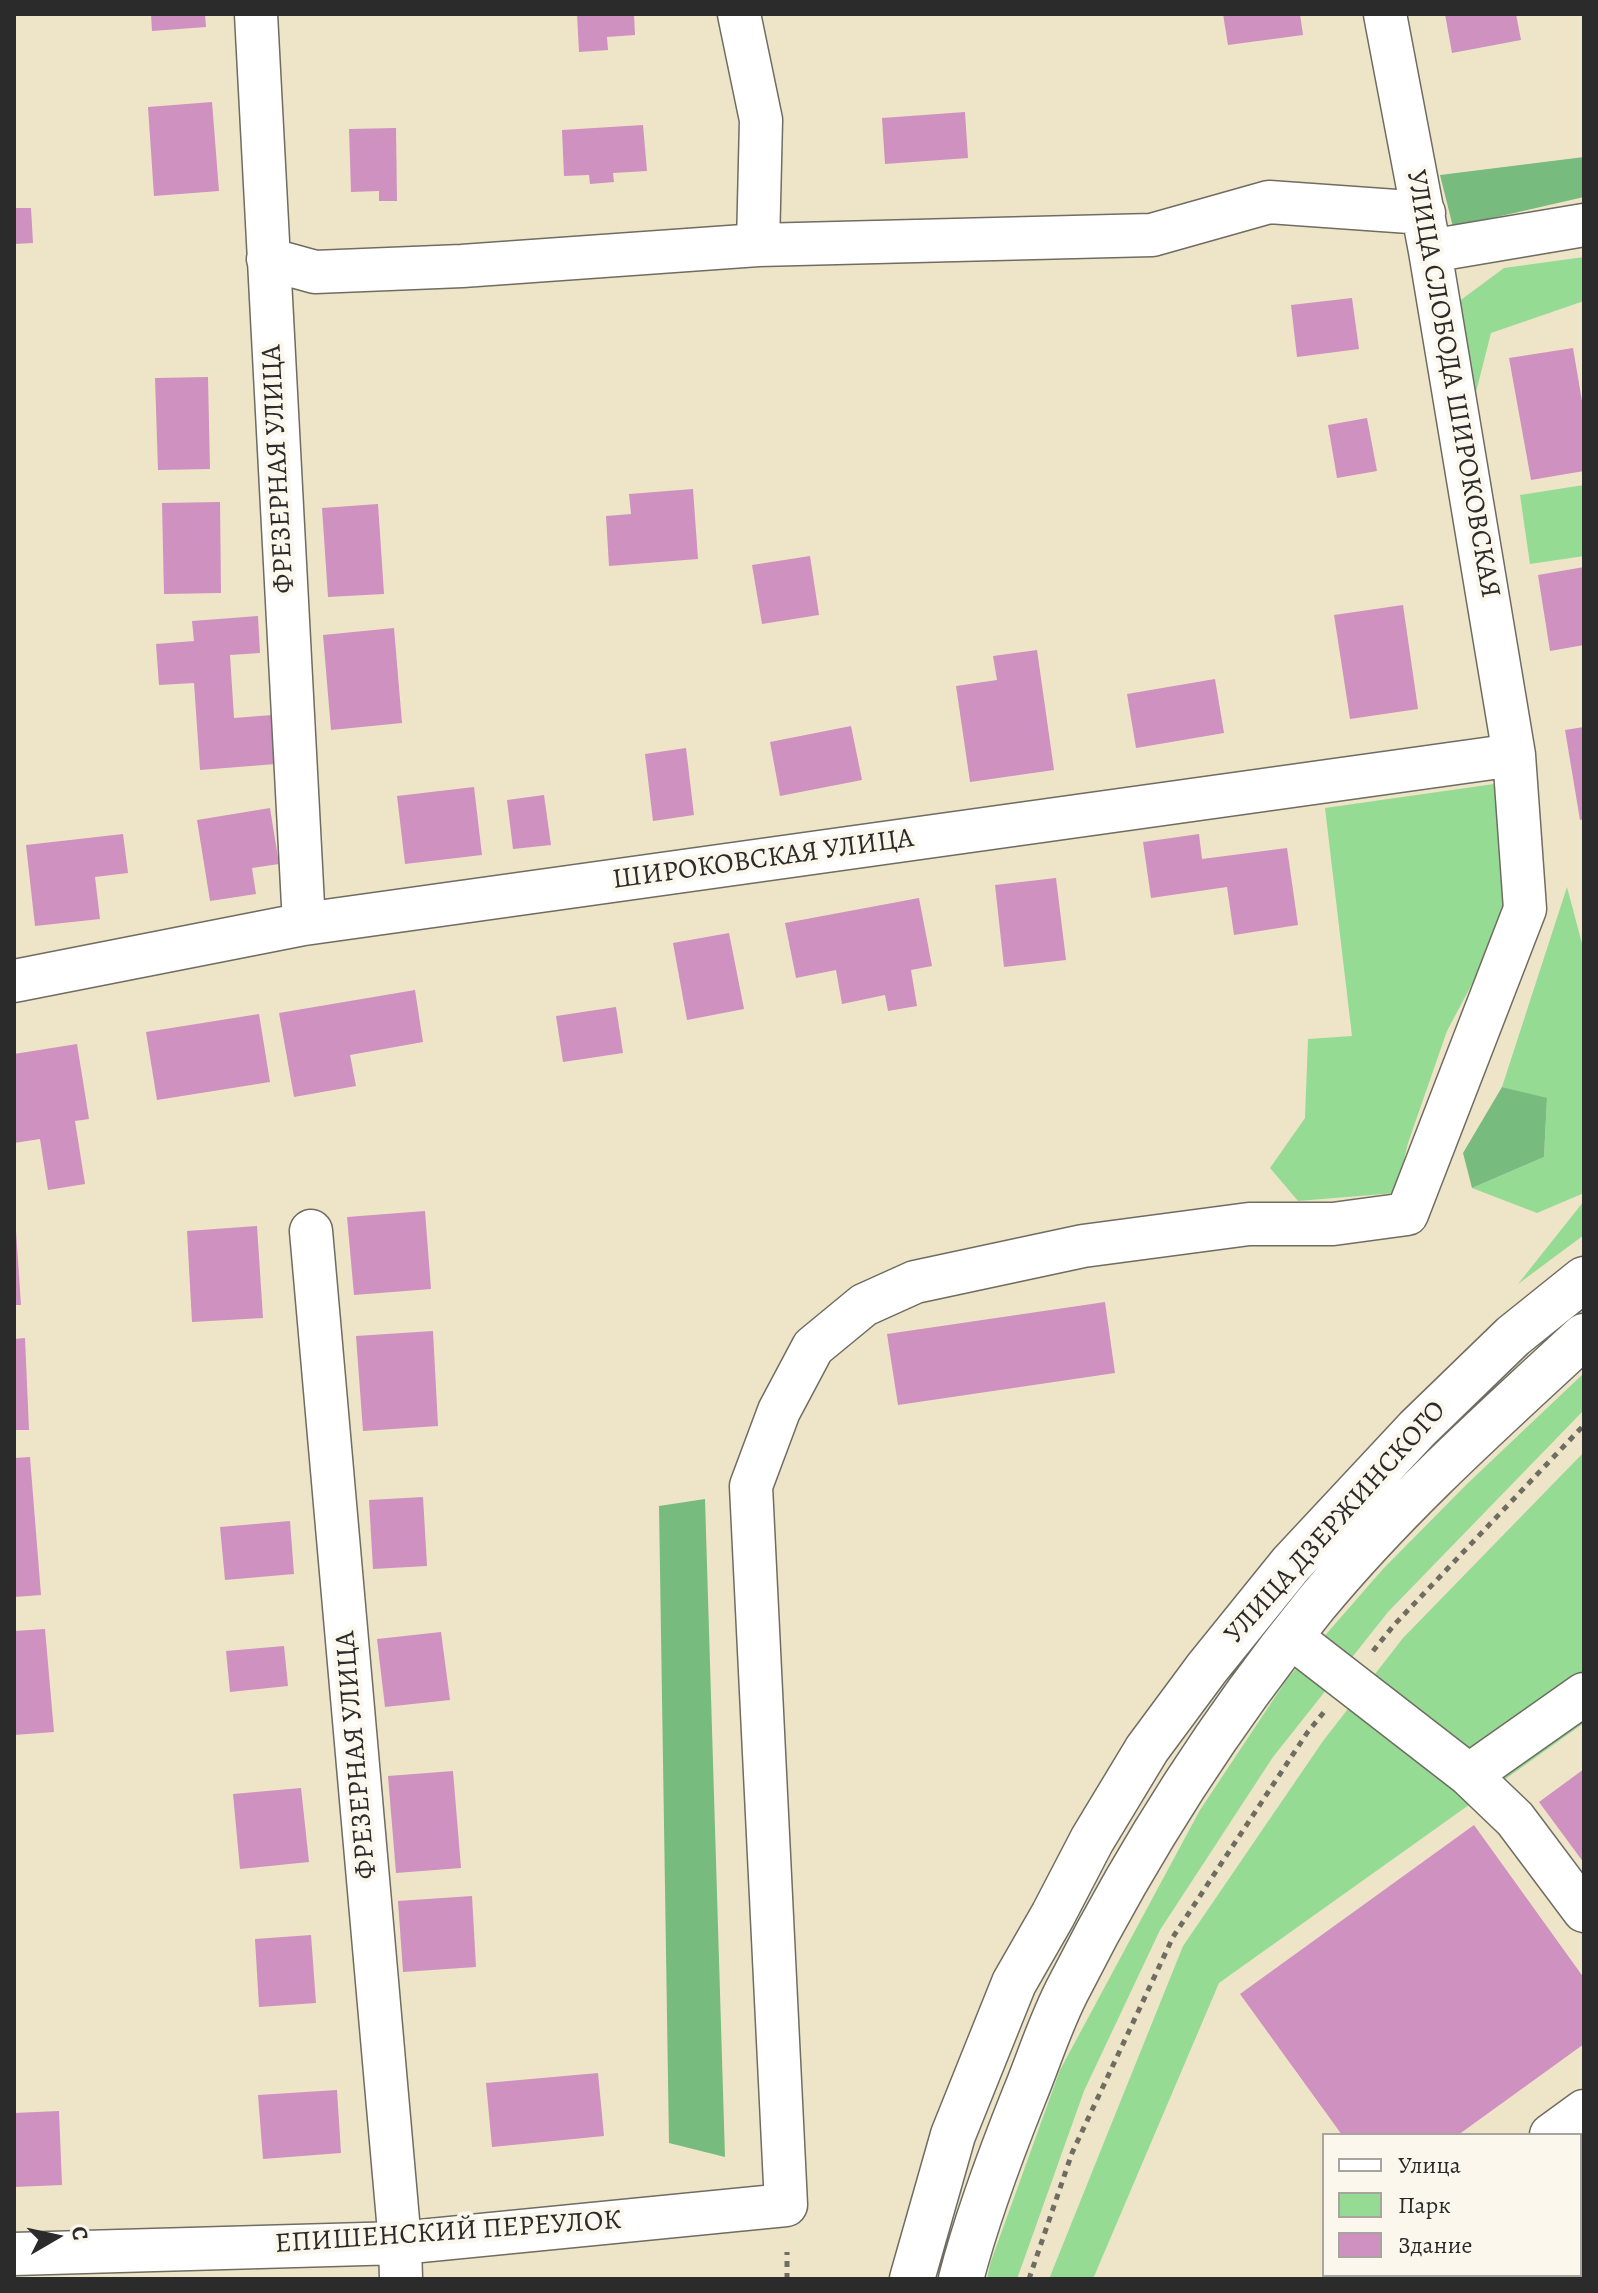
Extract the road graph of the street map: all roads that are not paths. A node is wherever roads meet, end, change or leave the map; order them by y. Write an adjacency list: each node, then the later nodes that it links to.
1 (256, 14): 7 (street, ФРЕЗЕРНАЯ УЛИЦА)
2 (739, 14): 6 (street)
3 (1385, 14): 5 (street, УЛИЦА СЛОБОДА ШИРОКОВСКАЯ)
4 (1584, 225): 5 (street)
5 (1427, 232): 6 (street); 8 (street, УЛИЦА СЛОБОДА ШИРОКОВСКАЯ)
6 (758, 245): 7 (street)
7 (268, 259): 9 (street, ФРЕЗЕРНАЯ УЛИЦА)
8 (1514, 755): 9 (street, ШИРОКОВСКАЯ УЛИЦА); 20 (street, УЛИЦА СЛОБОДА ШИРОКОВСКАЯ)
9 (304, 924): 10 (street, ШИРОКОВСКАЯ УЛИЦА)
10 (14, 981)
11 (311, 1231): 22 (street, ФРЕЗЕРНАЯ УЛИЦА)
12 (1584, 1279): 23 (highway, УЛИЦА ДЗЕРЖИНСКОГО)
13 (1584, 1336): 14 (highway, УЛИЦА ДЗЕРЖИНСКОГО)
14 (1291, 1637): 16 (street); 24 (highway, УЛИЦА ДЗЕРЖИНСКОГО)
15 (1584, 1694): 16 (street)
16 (1469, 1775): 17 (street)
17 (1584, 1911)
18 (1584, 2111): 19 (street)
19 (1554, 2133)
20 (786, 2205): 22 (street, ЕПИШЕНСКИЙ ПЕРЕУЛОК)
21 (14, 2254): 22 (street, ЕПИШЕНСКИЙ ПЕРЕУЛОК)
22 (400, 2261)
23 (912, 2279)
24 (961, 2279)

